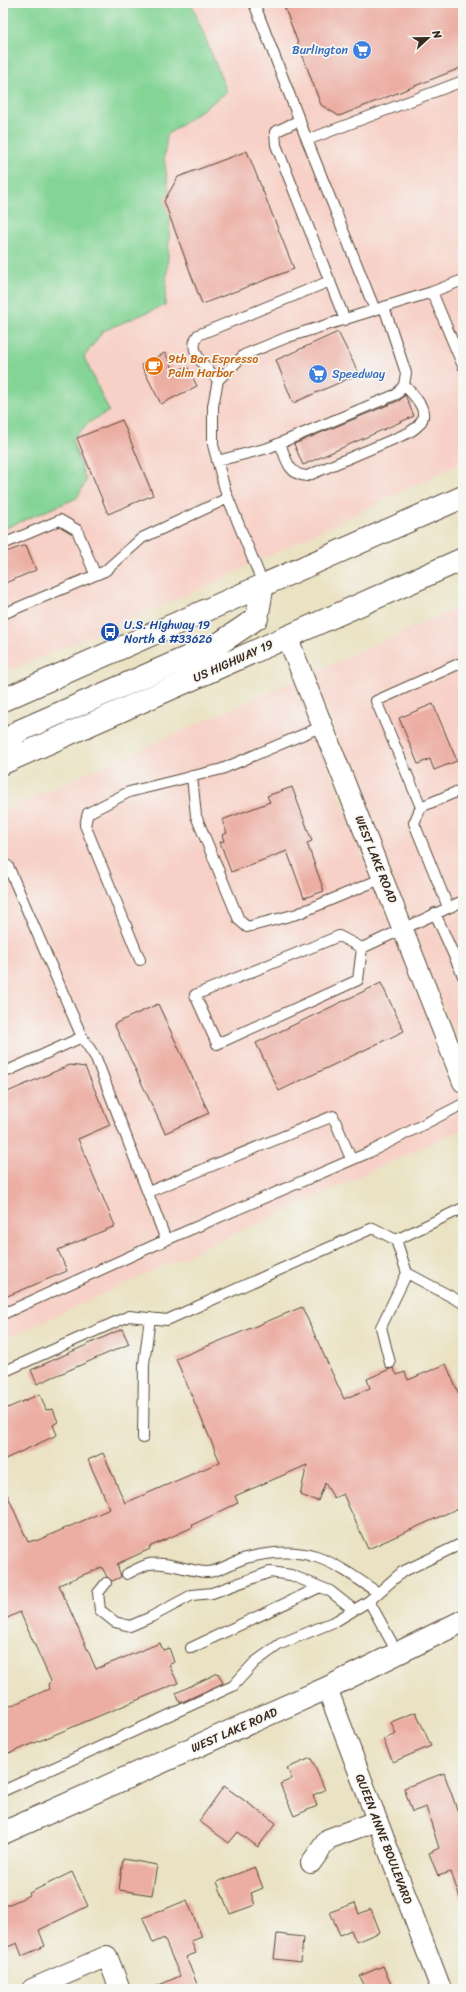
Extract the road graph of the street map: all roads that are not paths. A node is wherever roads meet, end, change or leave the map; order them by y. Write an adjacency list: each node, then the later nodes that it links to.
1 (254, 3): 3 (lane)
2 (463, 81): 4 (lane)
3 (300, 120): 4 (lane); 6 (lane)
4 (308, 140): 8 (lane)
5 (463, 280): 7 (lane)
6 (330, 282): 9 (lane); 11 (lane)
7 (432, 292): 8 (lane); 10 (lane)
8 (379, 309): 9 (lane); 12 (lane)
9 (345, 320): 11 (lane)
10 (463, 366)
11 (218, 380): 14 (lane)
12 (404, 385): 13 (lane); 13 (lane)
13 (280, 443): 14 (lane)
14 (217, 461): 16 (lane)
15 (463, 497): 20 (main road)
16 (228, 498): 19 (lane); 20 (lane)
17 (3, 544): 19 (lane)
18 (463, 558): 22 (main road, US HIGHWAY 19)
19 (96, 574): 21 (lane)
20 (263, 584): 24 (main road); 26 (main road)
21 (3, 614)
22 (287, 636): 25 (street, WEST LAKE ROAD); 27 (main road, US HIGHWAY 19)
23 (463, 662): 30 (lane)
24 (3, 700)
25 (322, 726): 28 (lane); 32 (street, WEST LAKE ROAD)
26 (3, 744)
27 (3, 763)
28 (192, 776): 32 (lane); 38 (lane)
29 (463, 789): 30 (lane)
30 (422, 807): 34 (lane)
31 (5, 865): 40 (lane)
32 (383, 878): 36 (street, WEST LAKE ROAD)
33 (463, 901): 34 (lane)
34 (448, 907): 35 (lane)
35 (435, 913): 36 (lane); 39 (lane)
36 (403, 928): 37 (lane); 42 (street, WEST LAKE ROAD)
37 (362, 948): 37 (lane)
38 (140, 960)
39 (463, 976)
40 (82, 1036): 41 (lane); 45 (lane)
41 (3, 1073)
42 (463, 1082)
43 (463, 1104): 44 (lane)
44 (351, 1159): 45 (lane); 47 (lane)
45 (148, 1192): 47 (lane)
46 (463, 1208): 48 (lane)
47 (166, 1240): 51 (lane)
48 (396, 1240): 49 (lane); 52 (lane)
49 (407, 1274): 50 (lane); 53 (lane)
50 (463, 1303)
51 (3, 1314)
52 (150, 1318): 54 (lane); 55 (lane)
53 (390, 1363)
54 (3, 1372)
55 (144, 1438)
56 (463, 1543): 60 (lane)
57 (127, 1574): 60 (lane)
58 (106, 1583): 59 (lane)
59 (320, 1587): 62 (lane); 64 (lane)
60 (378, 1593): 61 (lane)
61 (369, 1601): 62 (lane); 65 (lane)
62 (354, 1610): 67 (lane)
63 (463, 1621): 65 (main road, WEST LAKE ROAD)
64 (191, 1648)
65 (398, 1654): 66 (main road, WEST LAKE ROAD)
66 (327, 1688): 68 (street, QUEEN ANNE BOULEVARD); 69 (main road, WEST LAKE ROAD)
67 (3, 1791)
68 (376, 1821): 70 (street); 73 (street, QUEEN ANNE BOULEVARD)
69 (3, 1833)
70 (311, 1863)
71 (32, 1989): 72 (street)
72 (120, 1989)
73 (441, 1989)

